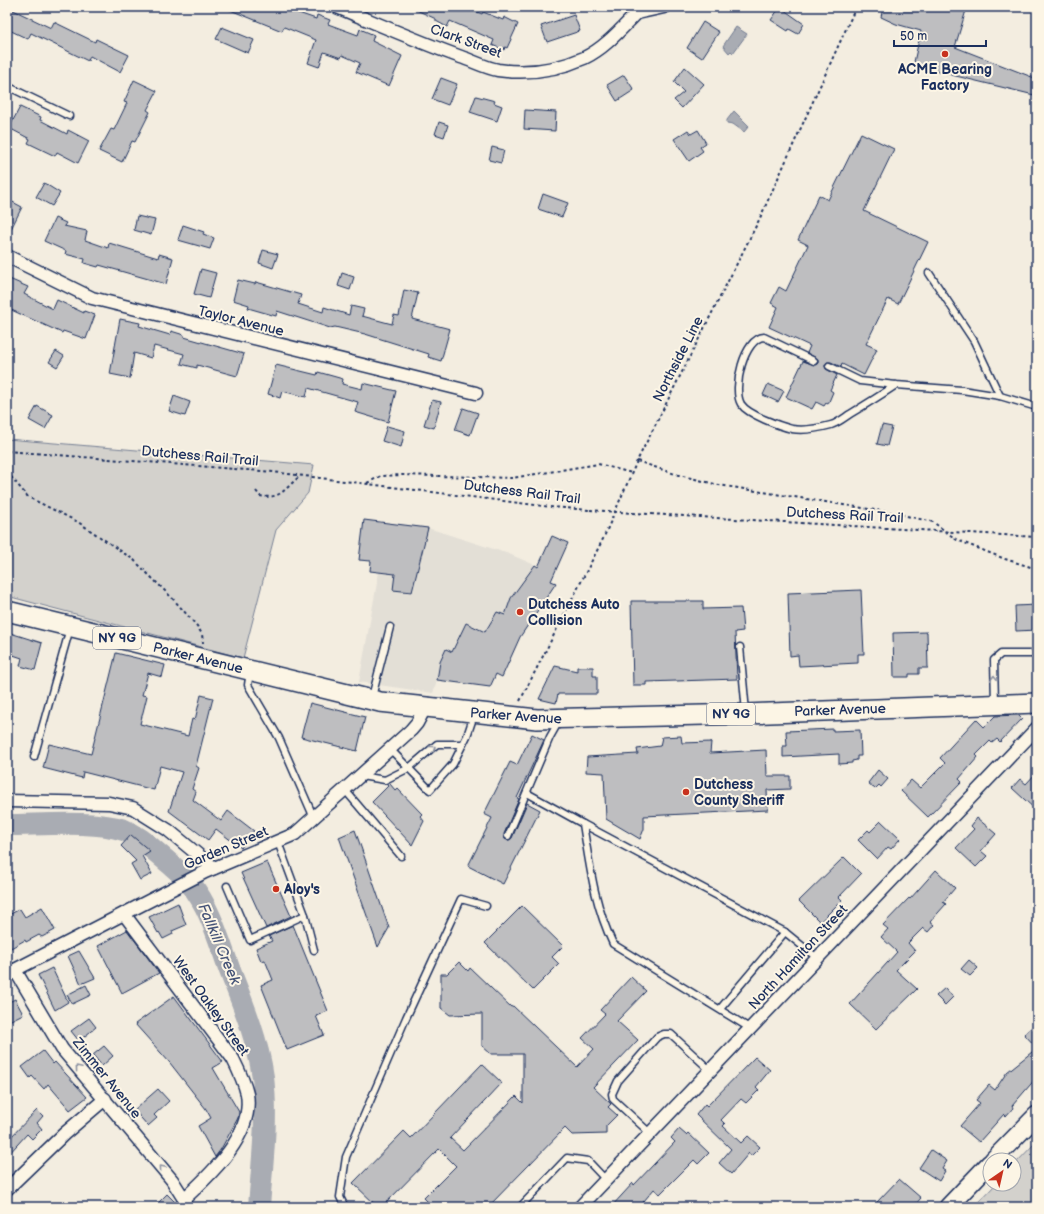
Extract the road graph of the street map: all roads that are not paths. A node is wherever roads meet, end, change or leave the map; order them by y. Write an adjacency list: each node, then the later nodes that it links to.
1 (337, 7): 3 (street, Clark Street)
2 (664, 7): 3 (street)
3 (639, 10)
4 (7, 86): 5 (lane)
5 (68, 116)
6 (7, 256): 11 (street, Taylor Avenue)
7 (929, 273): 12 (lane)
8 (814, 361): 10 (lane)
9 (828, 366): 10 (lane)
10 (896, 386): 12 (lane)
11 (476, 393)
12 (1000, 396): 13 (lane)
13 (1037, 407)
14 (7, 611): 15 (main road, Parker Avenue / NY 9G)
15 (71, 627): 19 (main road, Parker Avenue / NY 9G); 30 (lane)
16 (390, 627): 20 (lane)
17 (740, 647): 25 (lane)
18 (1037, 654): 22 (lane, one-way to 18)
19 (250, 671): 20 (main road, Parker Avenue / NY 9G); 36 (lane)
20 (371, 701): 23 (main road, Parker Avenue / NY 9G)
21 (1037, 703): 22 (main road, Parker Avenue / NY 9G)
22 (995, 705): 25 (main road, Parker Avenue / NY 9G)
23 (425, 708): 24 (main road, Parker Avenue / NY 9G); 29 (street, Garden Street)
24 (475, 713): 26 (main road, Parker Avenue / NY 9G); 28 (lane)
25 (746, 714): 26 (main road, Parker Avenue / NY 9G)
26 (560, 719): 34 (lane)
27 (1037, 728): 48 (street, North Hamilton Street)
28 (463, 744): 31 (lane, one-way to 28); 31 (lane)
29 (390, 749): 31 (lane); 32 (street, Garden Street)
30 (34, 757)
31 (409, 768): 32 (lane)
32 (361, 776): 33 (street, Garden Street)
33 (345, 790): 36 (street, Garden Street); 40 (lane)
34 (527, 793): 37 (lane); 38 (lane)
35 (7, 801): 41 (street)
36 (314, 818): 39 (street, Garden Street)
37 (584, 824): 46 (lane); 50 (lane)
38 (508, 836)
39 (278, 842): 41 (street, Garden Street); 45 (lane)
40 (401, 856)
41 (214, 868): 44 (street, Garden Street)
42 (227, 886): 45 (lane)
43 (486, 906): 61 (lane)
44 (124, 914): 49 (street, Garden Street); 60 (street, West Oakley Street)
45 (305, 915): 47 (lane)
46 (785, 932): 48 (lane); 50 (lane)
47 (314, 950)
48 (817, 958): 51 (street, North Hamilton Street)
49 (11, 972): 53 (street, Zimmer Avenue, one-way to 49)
50 (720, 1009): 51 (lane)
51 (751, 1029): 52 (street, North Hamilton Street)
52 (712, 1071): 55 (street, North Hamilton Street); 55 (lane)
53 (105, 1099): 59 (street); 60 (street, Zimmer Avenue, one-way to 53)
54 (1037, 1115): 56 (street)
55 (651, 1134): 58 (street, North Hamilton Street)
56 (1001, 1152)
57 (982, 1171): 64 (street)
58 (606, 1180): 62 (lane); 63 (street, North Hamilton Street)
59 (7, 1188)
60 (185, 1203)
61 (345, 1207)
62 (520, 1207)
63 (580, 1207)
64 (948, 1207)

